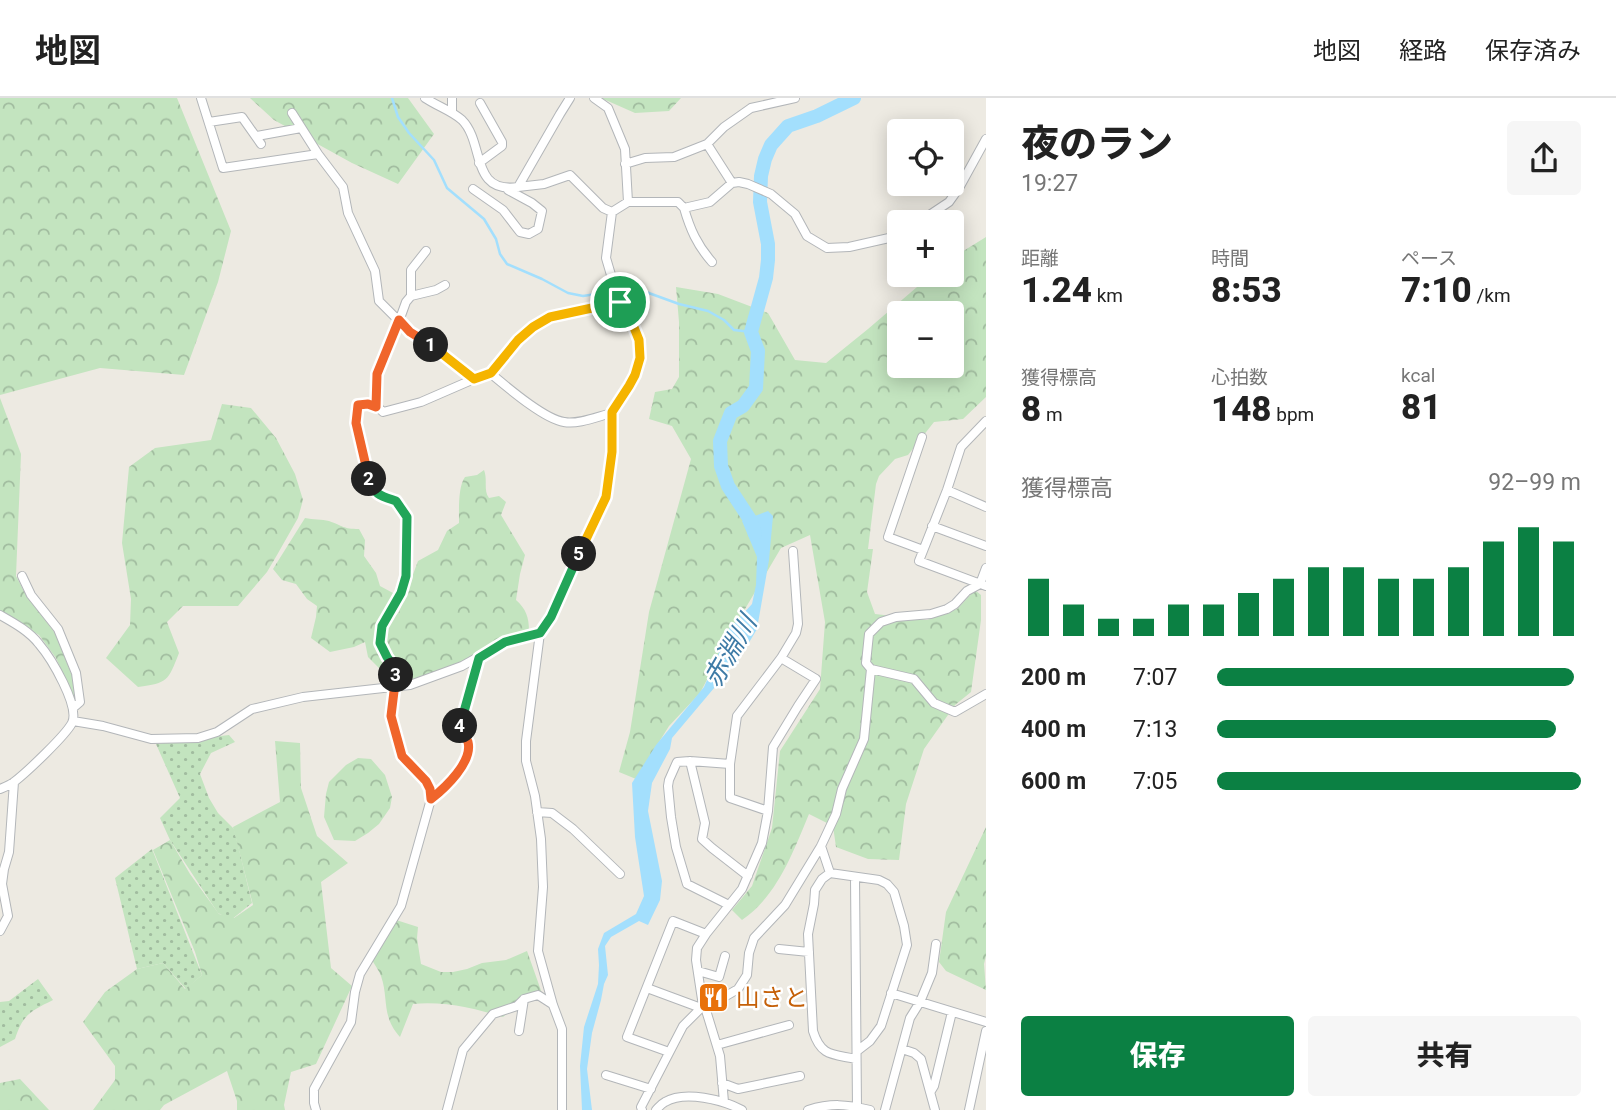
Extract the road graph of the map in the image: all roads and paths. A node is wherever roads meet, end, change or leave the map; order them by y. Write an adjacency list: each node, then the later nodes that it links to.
1 (201, 98): 10 (street)
2 (425, 98): 8 (street)
3 (452, 98): 8 (street)
4 (570, 98): 19 (street)
5 (594, 98): 17 (street)
6 (795, 98): 13 (street)
7 (481, 103): 16 (street)
8 (452, 112): 16 (street)
9 (292, 113): 11 (street)
10 (209, 122): 11 (street); 14 (street)
11 (301, 128): 14 (street)
12 (986, 139): 15 (street)
13 (707, 144): 17 (street); 18 (street)
14 (318, 154): 32 (street)
15 (982, 155): 24 (street)
16 (479, 163): 20 (street)
17 (625, 164): 22 (street)
18 (732, 183): 23 (street); 26 (street)
19 (518, 187): 20 (street); 25 (street)
20 (505, 188): 21 (street)
21 (473, 189)
22 (628, 202): 23 (street); 25 (street)
23 (684, 208): 28 (street)
24 (937, 210)
25 (612, 212): 31 (street)
26 (887, 238)
27 (426, 251): 30 (street)
28 (712, 262)
29 (445, 285): 30 (street)
30 (411, 296): 32 (street)
31 (619, 300): 33 (street); 36 (street)
32 (399, 320): 34 (street); 35 (street)
33 (491, 373): 34 (street); 36 (street)
34 (474, 379): 35 (street)
35 (376, 407): 53 (street)
36 (612, 412): 49 (street)
37 (985, 424): 39 (street)
38 (922, 437): 43 (street)
39 (947, 491): 40 (street); 41 (street)
40 (986, 507)
41 (933, 526): 42 (street); 43 (street)
42 (986, 546)
43 (923, 550): 47 (street)
44 (793, 551): 51 (street)
45 (986, 568): 47 (street)
46 (22, 576): 55 (street)
47 (983, 585): 52 (street)
48 (0, 615): 55 (street)
49 (540, 633): 50 (street); 63 (street)
50 (479, 658): 53 (street); 61 (street)
51 (780, 659): 58 (street); 62 (street)
52 (871, 668): 54 (street); 64 (street)
53 (394, 687): 56 (street); 61 (street)
54 (986, 694)
55 (73, 708): 56 (street)
56 (73, 722): 59 (street)
57 (690, 761): 58 (street); 67 (street); 69 (street)
58 (730, 764): 62 (street)
59 (14, 782): 60 (street); 70 (street)
60 (0, 789)
61 (431, 799): 102 (street)
62 (768, 811): 67 (street)
63 (537, 812): 66 (street); 81 (street)
64 (821, 845): 65 (street); 82 (street)
65 (830, 873): 68 (street); 74 (street)
66 (620, 874)
67 (748, 876): 69 (street)
68 (855, 877): 78 (street); 91 (street)
69 (729, 905): 71 (street)
70 (0, 930)
71 (706, 934): 76 (street); 77 (street)
72 (936, 944): 80 (street)
73 (779, 949): 74 (street)
74 (809, 952): 91 (street)
75 (725, 956): 76 (street)
76 (698, 971): 82 (street)
77 (647, 988): 82 (street); 90 (street)
78 (891, 993): 80 (street); 91 (street)
79 (524, 999): 81 (street); 86 (street); 103 (street)
80 (920, 1002): 83 (street); 89 (street)
81 (553, 1005): 104 (street)
82 (703, 1007): 88 (street); 90 (street)
83 (952, 1012): 84 (street); 96 (street)
84 (986, 1021)
85 (789, 1025): 88 (street)
86 (519, 1031)
87 (986, 1031): 111 (street)
88 (717, 1045): 94 (street)
89 (902, 1049): 96 (street); 109 (street)
90 (669, 1052): 95 (street)
91 (857, 1055): 98 (street)
92 (606, 1074): 95 (street)
93 (800, 1076): 94 (street)
94 (722, 1083): 97 (street)
95 (651, 1089): 105 (street)
96 (931, 1091): 110 (street)
97 (724, 1102): 99 (street); 106 (street)
98 (857, 1107): 100 (street); 108 (street)
99 (734, 1108): 107 (street)
100 (846, 1108): 101 (street)
101 (813, 1109)
102 (316, 1110)
103 (447, 1110)
104 (562, 1110)
105 (642, 1110)
106 (656, 1110)
107 (742, 1110)
108 (870, 1110)
109 (885, 1110)
110 (935, 1110)
111 (969, 1110)

